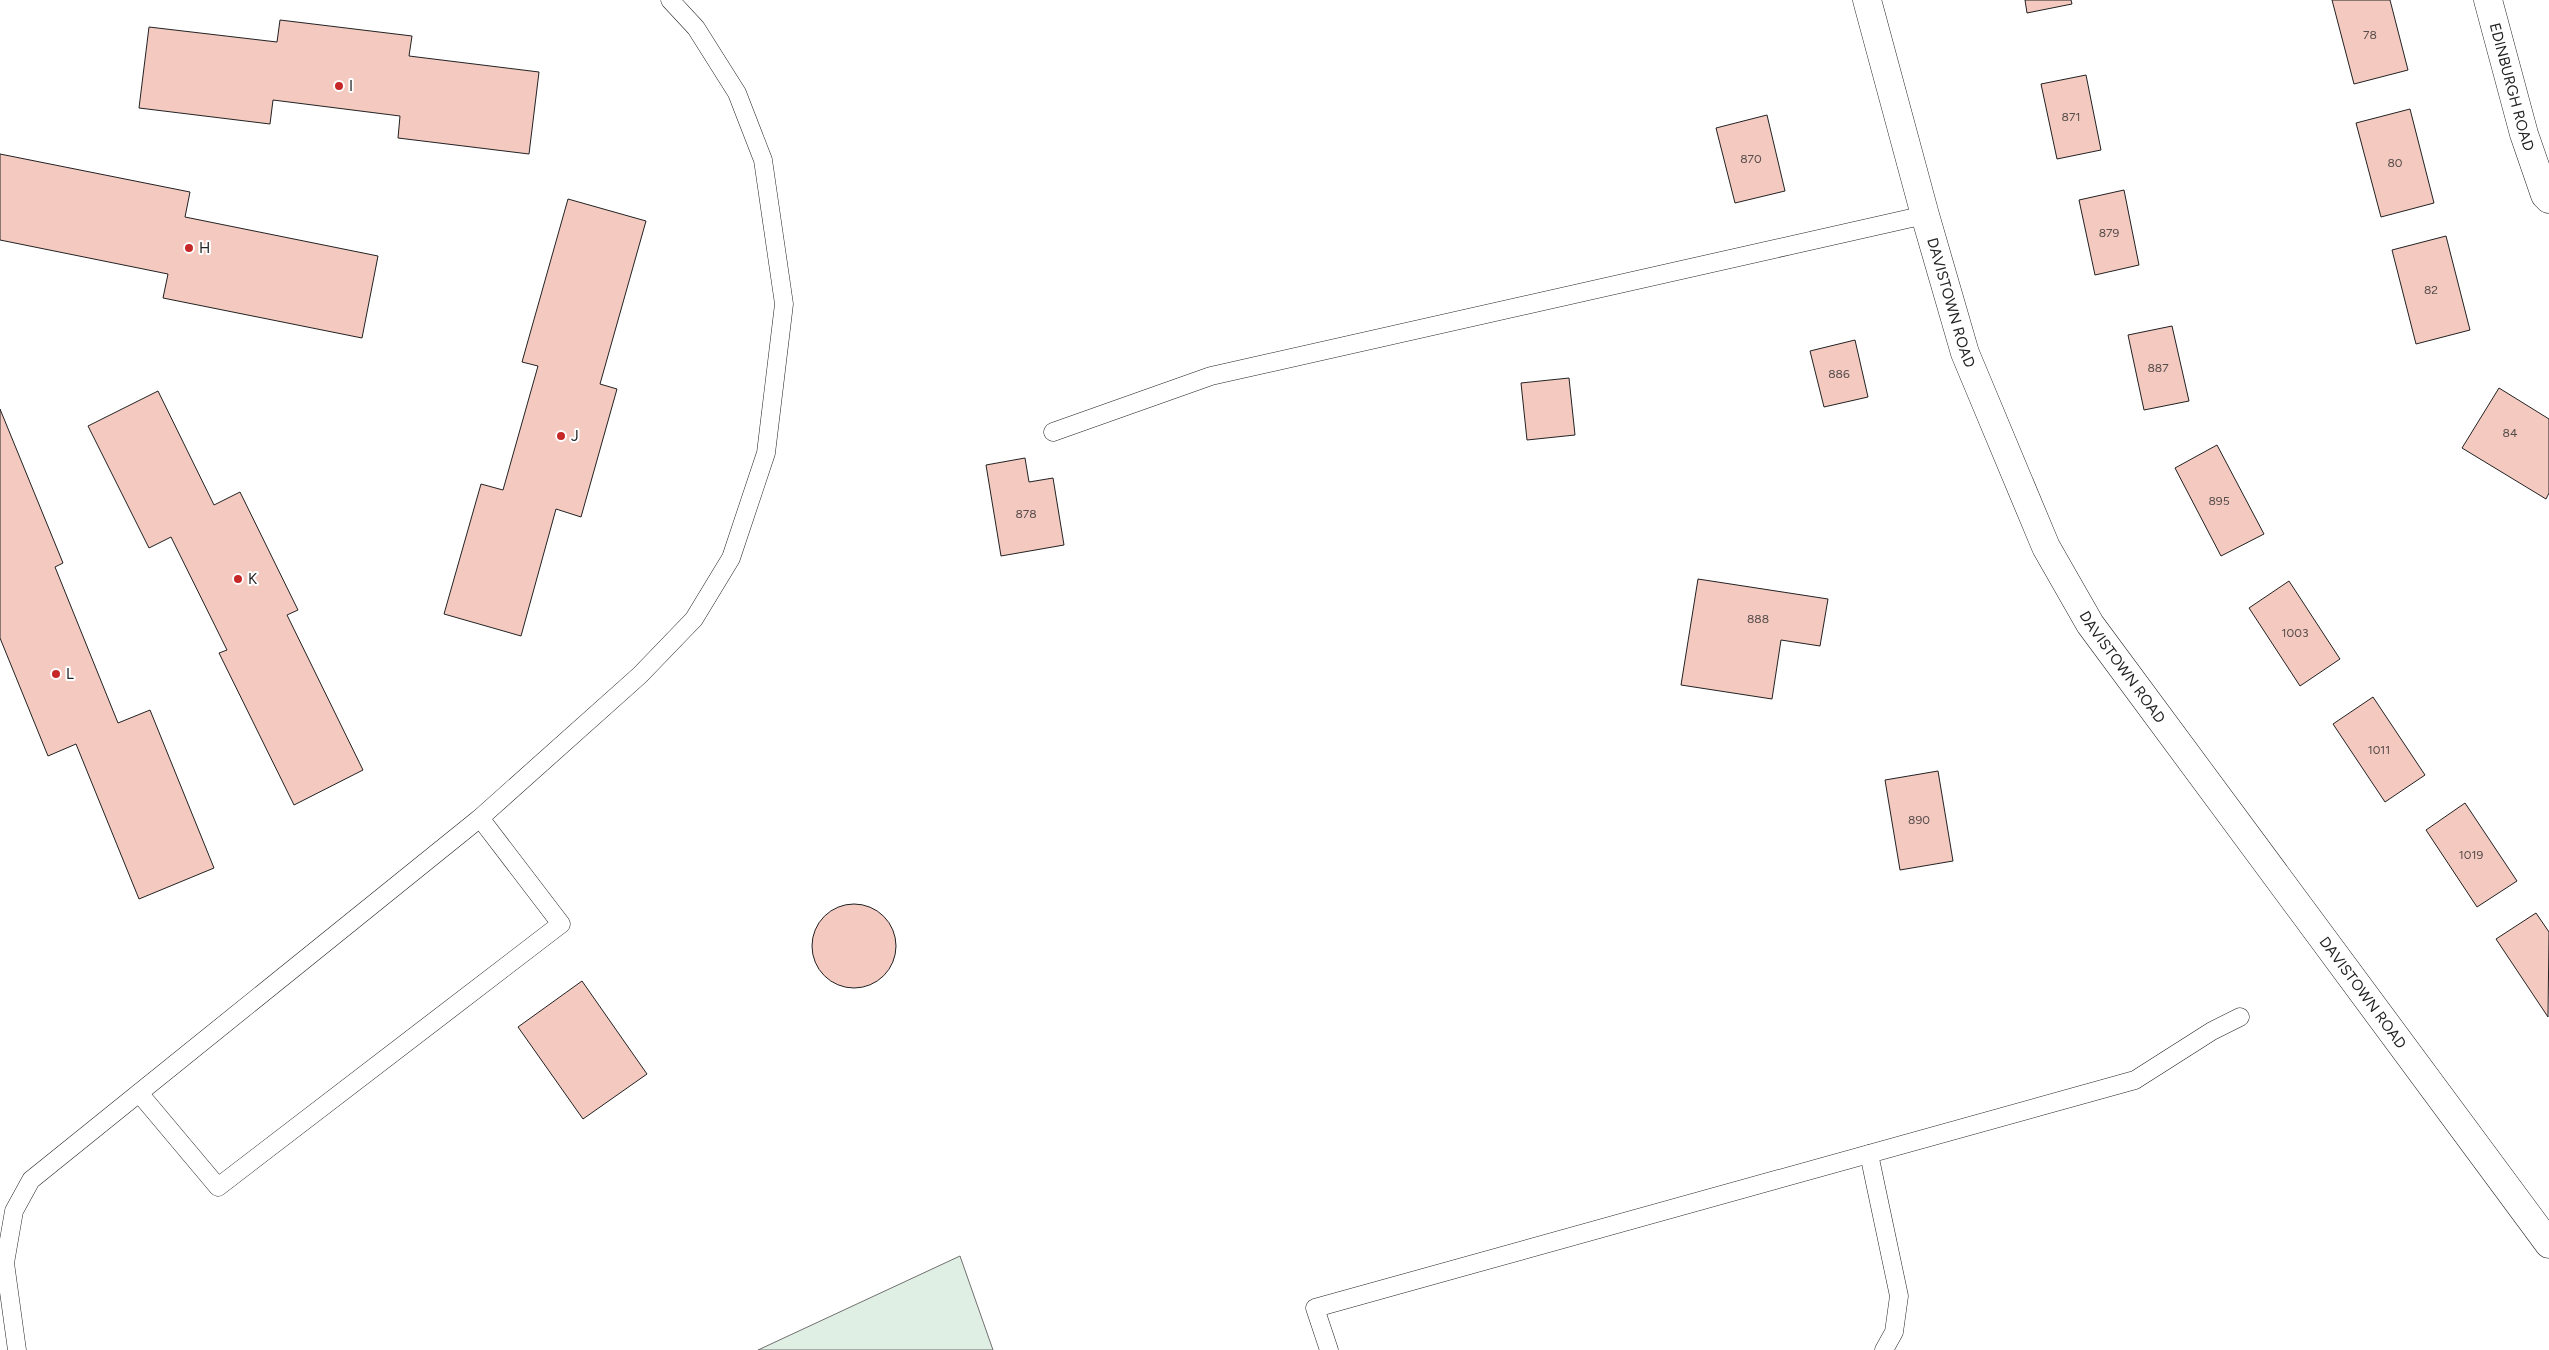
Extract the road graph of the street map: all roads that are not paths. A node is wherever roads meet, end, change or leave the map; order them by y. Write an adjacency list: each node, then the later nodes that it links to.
1 (670, 0): 7 (lane)
2 (1867, 0): 5 (street, DAVISTOWN ROAD)
3 (2488, 0): 4 (street, EDINBURGH ROAD)
4 (2549, 199)
5 (1925, 215): 6 (lane); 11 (street, DAVISTOWN ROAD)
6 (1054, 432)
7 (480, 818): 9 (lane); 9 (lane)
8 (2240, 1017): 10 (lane)
9 (139, 1093): 12 (lane)
10 (1869, 1154): 13 (lane); 14 (lane)
11 (2549, 1244)
12 (17, 1350)
13 (1329, 1350)
14 (1884, 1350)

